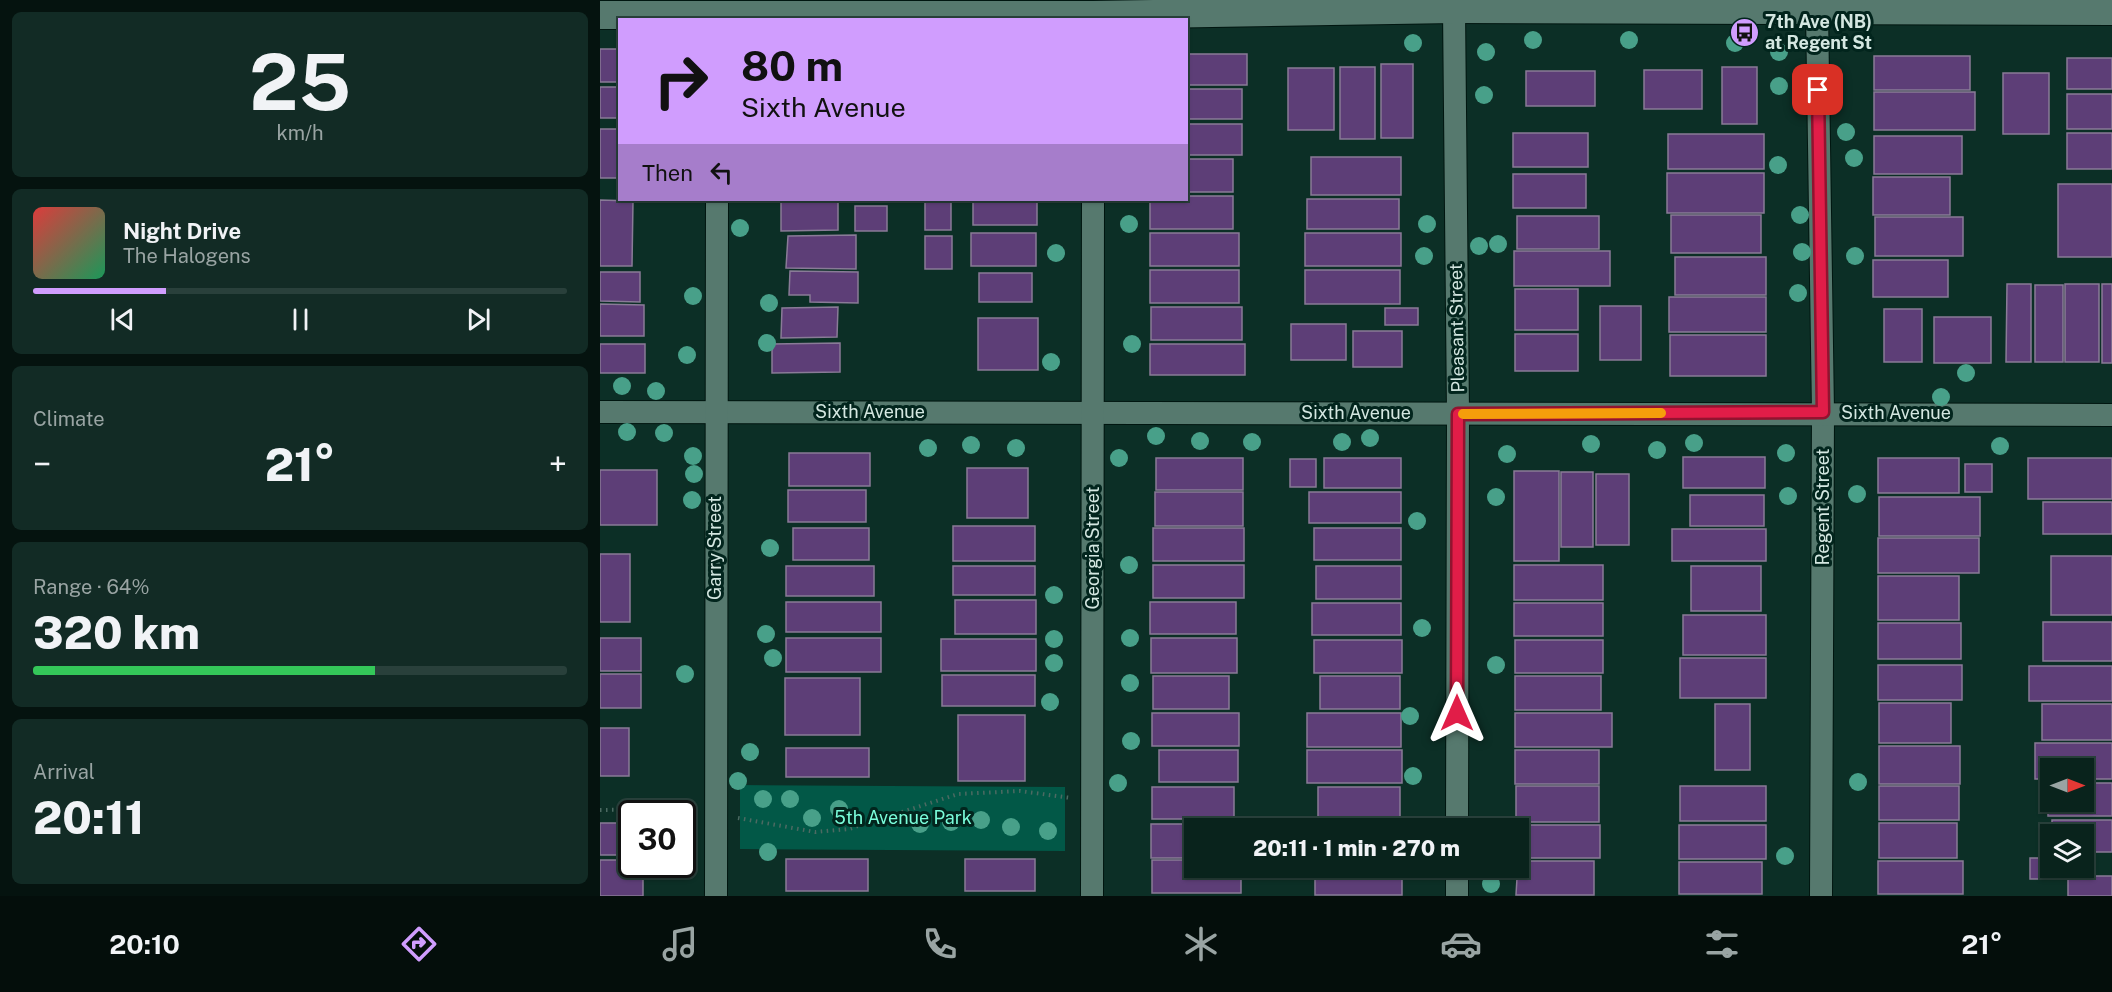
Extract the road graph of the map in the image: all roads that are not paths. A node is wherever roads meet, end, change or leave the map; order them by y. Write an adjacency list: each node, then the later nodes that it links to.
1 (1454, 9): 2 (street); 6 (street); 13 (street, Pleasant Street)
2 (1817, 10): 3 (street); 12 (street, Regent Street)
3 (2112, 11)
4 (600, 15): 5 (street)
5 (719, 17): 6 (street)
6 (1093, 17)
7 (717, 201): 10 (street, Garry Street)
8 (1093, 201): 11 (street, Georgia Street)
9 (600, 412): 10 (street, Sixth Avenue)
10 (715, 412): 11 (street, Sixth Avenue); 17 (street, Garry Street)
11 (1094, 412): 13 (street, Sixth Avenue); 18 (street, Georgia Street)
12 (1823, 412): 13 (street, Sixth Avenue); 14 (street, Sixth Avenue); 20 (street, Regent Street)
13 (1458, 414): 15 (street, Pleasant Street)
14 (2112, 415)
15 (1457, 818)
16 (1457, 878): 19 (street)
17 (716, 896)
18 (1092, 896)
19 (1456, 896)
20 (1821, 896)

